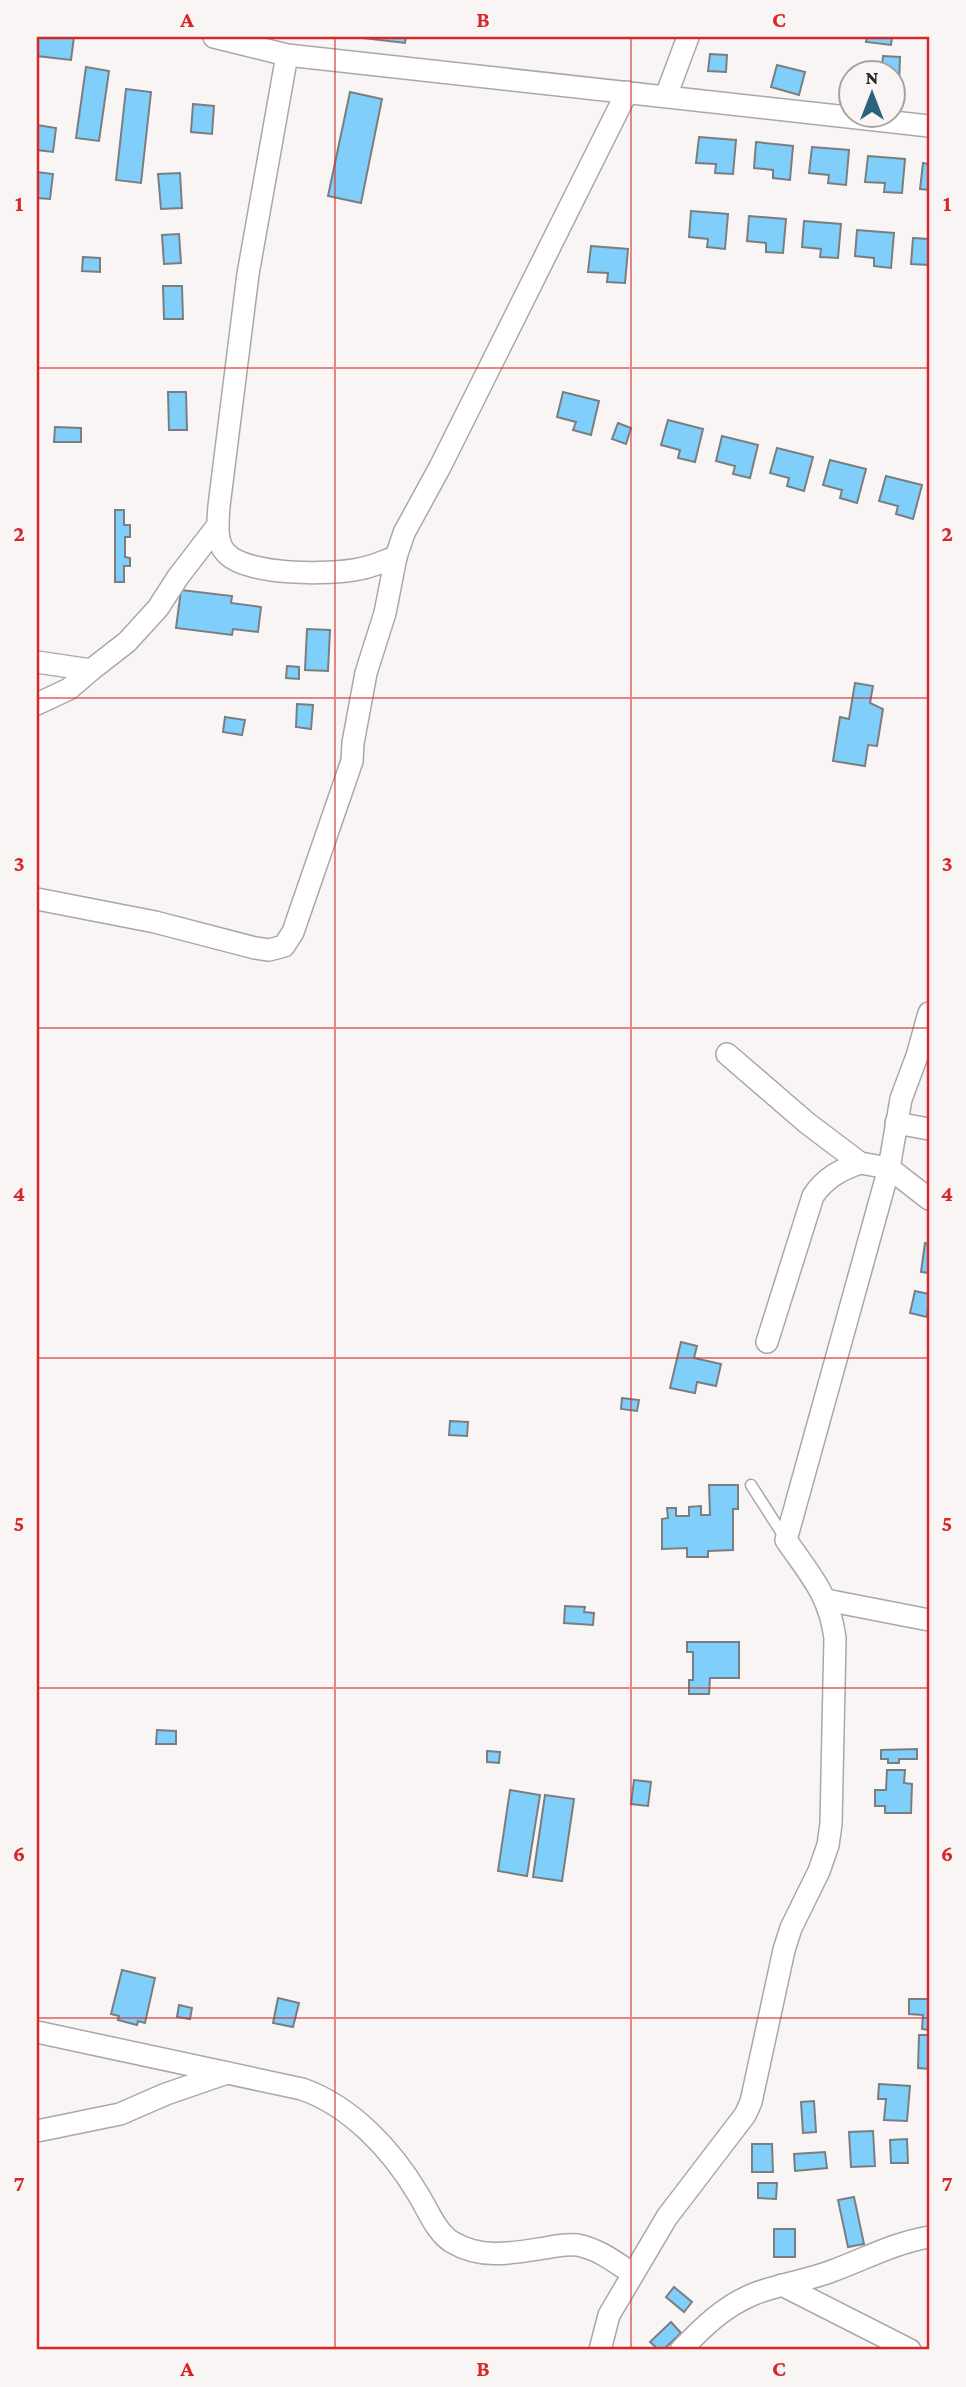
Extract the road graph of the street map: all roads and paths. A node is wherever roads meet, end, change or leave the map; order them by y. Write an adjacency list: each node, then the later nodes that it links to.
1 (214, 37): 3 (street)
2 (688, 37): 5 (street)
3 (278, 48): 4 (street); 7 (street)
4 (627, 92): 5 (street); 8 (street)
5 (666, 96): 6 (street)
6 (929, 126)
7 (218, 525): 8 (street); 10 (street)
8 (396, 557): 12 (street)
9 (37, 662): 10 (street)
10 (91, 670): 11 (street)
11 (37, 704)
12 (37, 899)
13 (929, 1013): 15 (street)
14 (727, 1054): 17 (street)
15 (895, 1123): 16 (street); 18 (street)
16 (929, 1129)
17 (860, 1163): 18 (street); 20 (street)
18 (889, 1168): 19 (street); 22 (street)
19 (929, 1199)
20 (767, 1342)
21 (751, 1485): 22 (lane)
22 (786, 1540): 23 (street)
23 (826, 1600): 24 (street); 29 (street)
24 (929, 1620)
25 (37, 2032): 26 (street)
26 (227, 2073): 27 (street); 29 (street)
27 (37, 2131)
28 (929, 2237): 30 (street)
29 (633, 2274): 31 (street)
30 (782, 2286): 32 (street); 33 (street)
31 (600, 2350)
32 (681, 2350)
33 (910, 2350)

